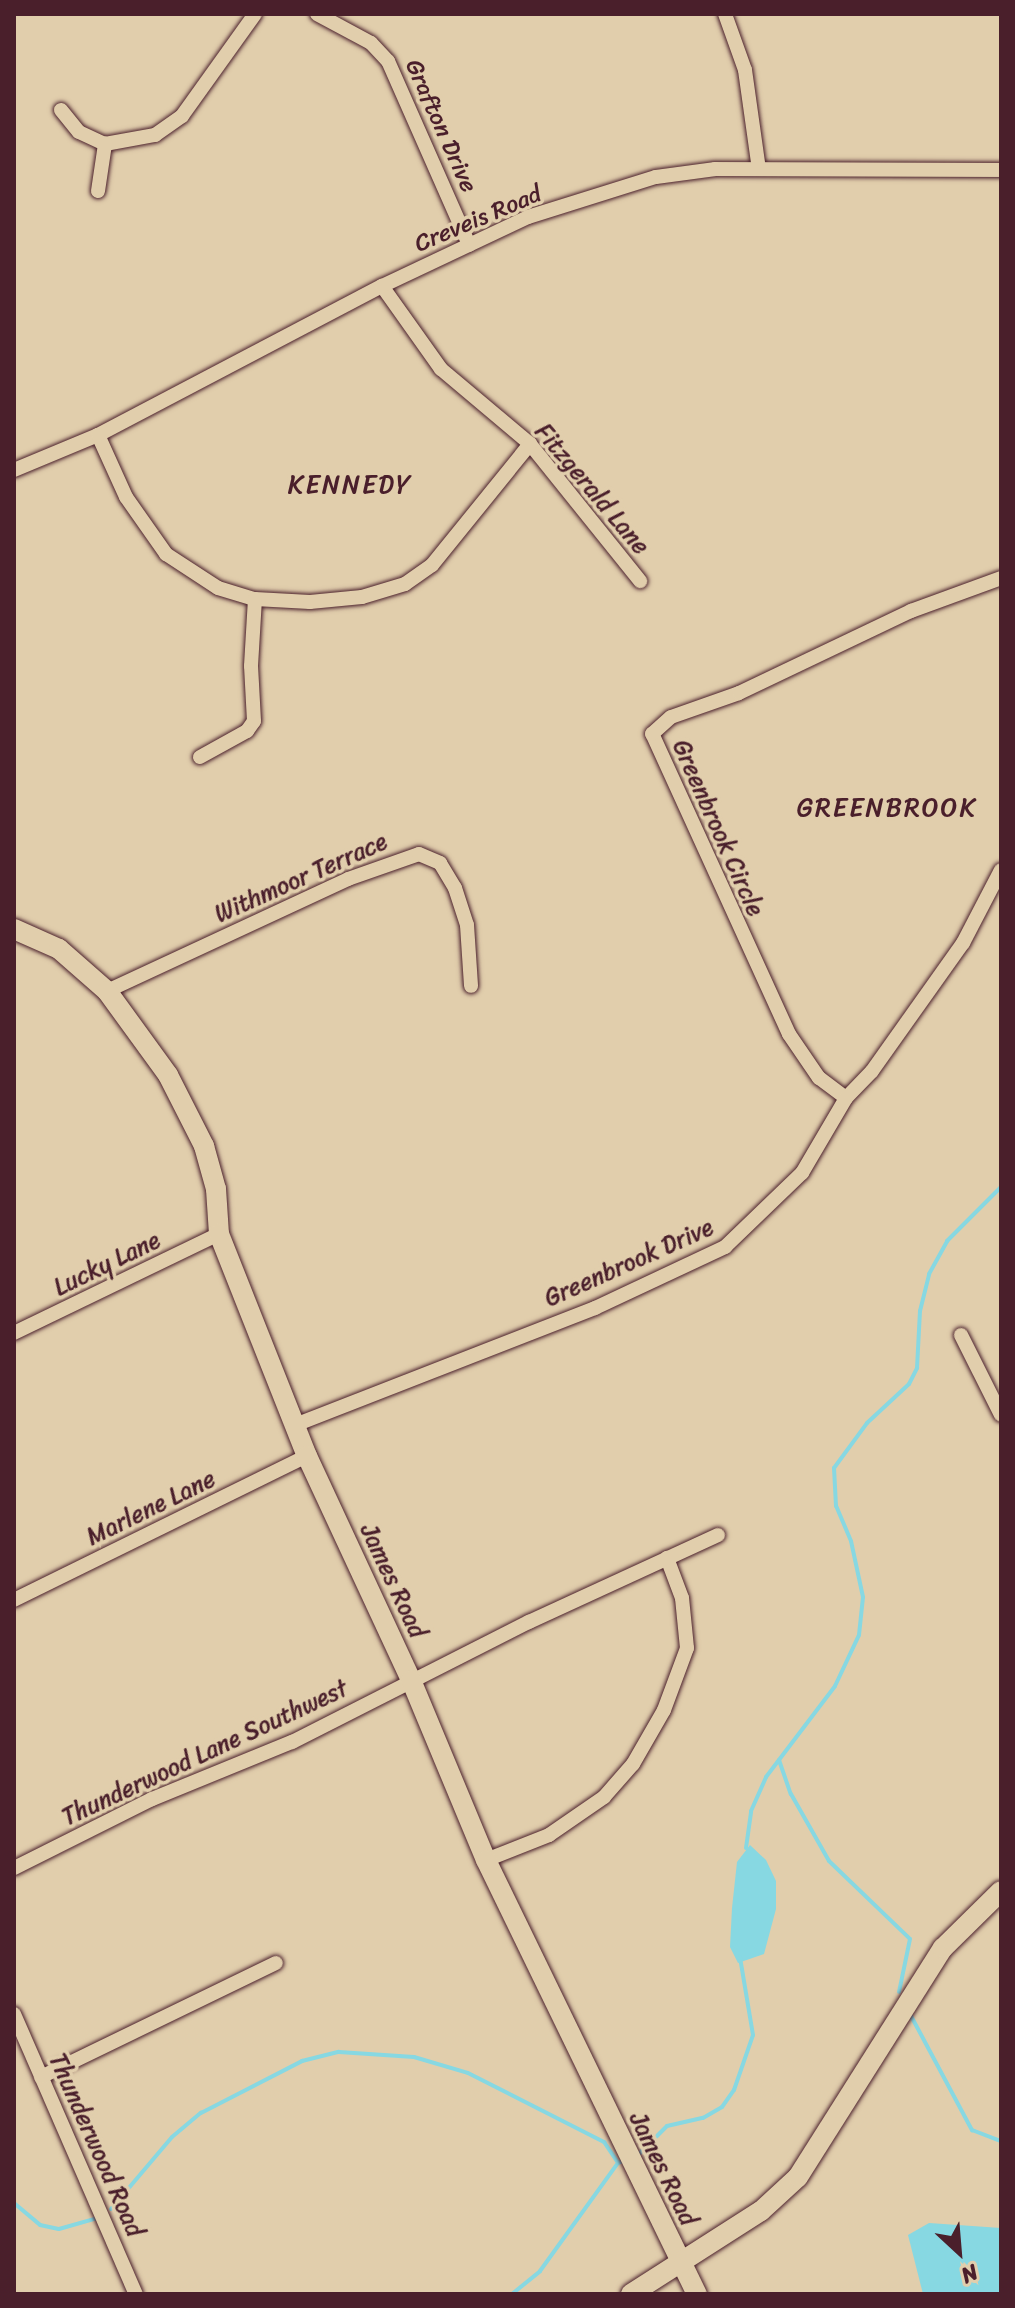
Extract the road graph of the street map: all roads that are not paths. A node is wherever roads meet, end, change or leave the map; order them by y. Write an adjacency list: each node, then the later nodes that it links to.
1 (255, 14): 5 (street)
2 (317, 14): 9 (street, Grafton Drive)
3 (725, 14): 6 (street)
4 (61, 110): 5 (street)
5 (105, 144): 8 (street)
6 (759, 169): 7 (street, Creveis Road); 9 (street, Creveis Road)
7 (1001, 170)
8 (98, 191)
9 (469, 245): 10 (street, Creveis Road)
10 (382, 286): 11 (street, Creveis Road); 12 (street, Fitzgerald Lane)
11 (98, 435): 13 (street, Creveis Road); 16 (street)
12 (530, 444): 15 (street, Fitzgerald Lane); 16 (street)
13 (14, 470)
14 (1001, 578): 22 (street, Greenbrook Circle)
15 (640, 581)
16 (255, 599): 17 (street)
17 (200, 757)
18 (1001, 870): 22 (street, Greenbrook Drive)
19 (14, 929): 21 (street, James Road)
20 (471, 986): 21 (street, Withmoor Terrace)
21 (107, 991): 23 (street, James Road)
22 (846, 1098): 27 (street, Greenbrook Drive)
23 (219, 1234): 24 (street, Lucky Lane); 27 (street, James Road)
24 (14, 1333)
25 (961, 1335): 26 (street)
26 (1001, 1415)
27 (295, 1425): 28 (street, James Road)
28 (307, 1456): 31 (street, Marlene Lane); 32 (street, James Road)
29 (718, 1535): 30 (street, Thunderwood Lane Southwest)
30 (667, 1558): 32 (street, Thunderwood Lane Southwest); 33 (street)
31 (14, 1600)
32 (411, 1680): 33 (street, James Road); 34 (street, Thunderwood Lane Southwest)
33 (486, 1860): 39 (street, James Road)
34 (14, 1868)
35 (1001, 1891): 39 (street)
36 (276, 1963): 38 (street)
37 (14, 2014): 38 (street, Thunderwood Road)
38 (41, 2077): 40 (street, Thunderwood Road)
39 (679, 2262): 41 (street); 42 (street, James Road)
40 (136, 2294)
41 (631, 2294)
42 (697, 2294)

